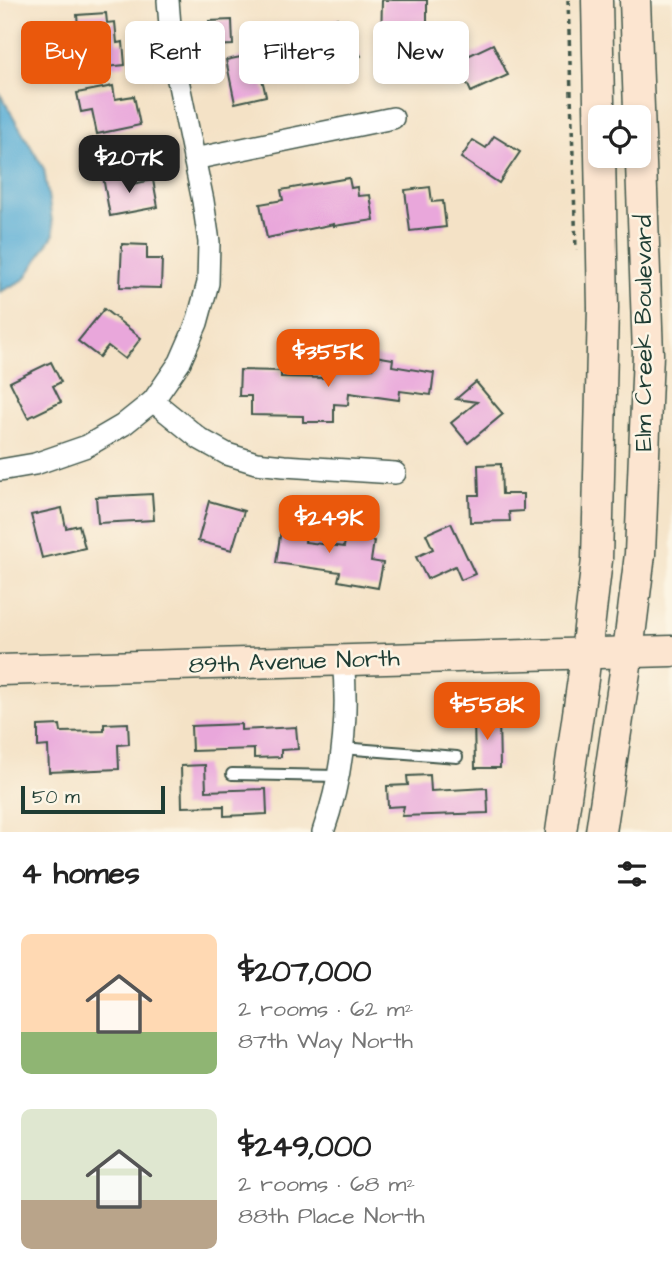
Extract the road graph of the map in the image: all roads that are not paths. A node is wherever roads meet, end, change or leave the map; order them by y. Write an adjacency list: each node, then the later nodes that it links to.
1 (168, 0): 5 (street)
2 (597, 0): 11 (main road, Elm Creek Boulevard)
3 (635, 0): 10 (main road, Elm Creek Boulevard)
4 (393, 118): 5 (street)
5 (194, 159): 6 (street)
6 (153, 401): 7 (street); 8 (street)
7 (0, 470)
8 (395, 473)
9 (672, 651): 10 (main road, 89th Avenue North)
10 (628, 652): 11 (main road, 89th Avenue North); 20 (main road, Elm Creek Boulevard)
11 (586, 653): 12 (main road, 89th Avenue North); 19 (main road, Elm Creek Boulevard)
12 (343, 659): 13 (main road, 89th Avenue North); 14 (street)
13 (0, 670)
14 (342, 748): 15 (lane); 17 (street)
15 (457, 757)
16 (232, 774): 17 (lane)
17 (338, 776): 18 (street)
18 (323, 832)
19 (561, 832)
20 (601, 832)

